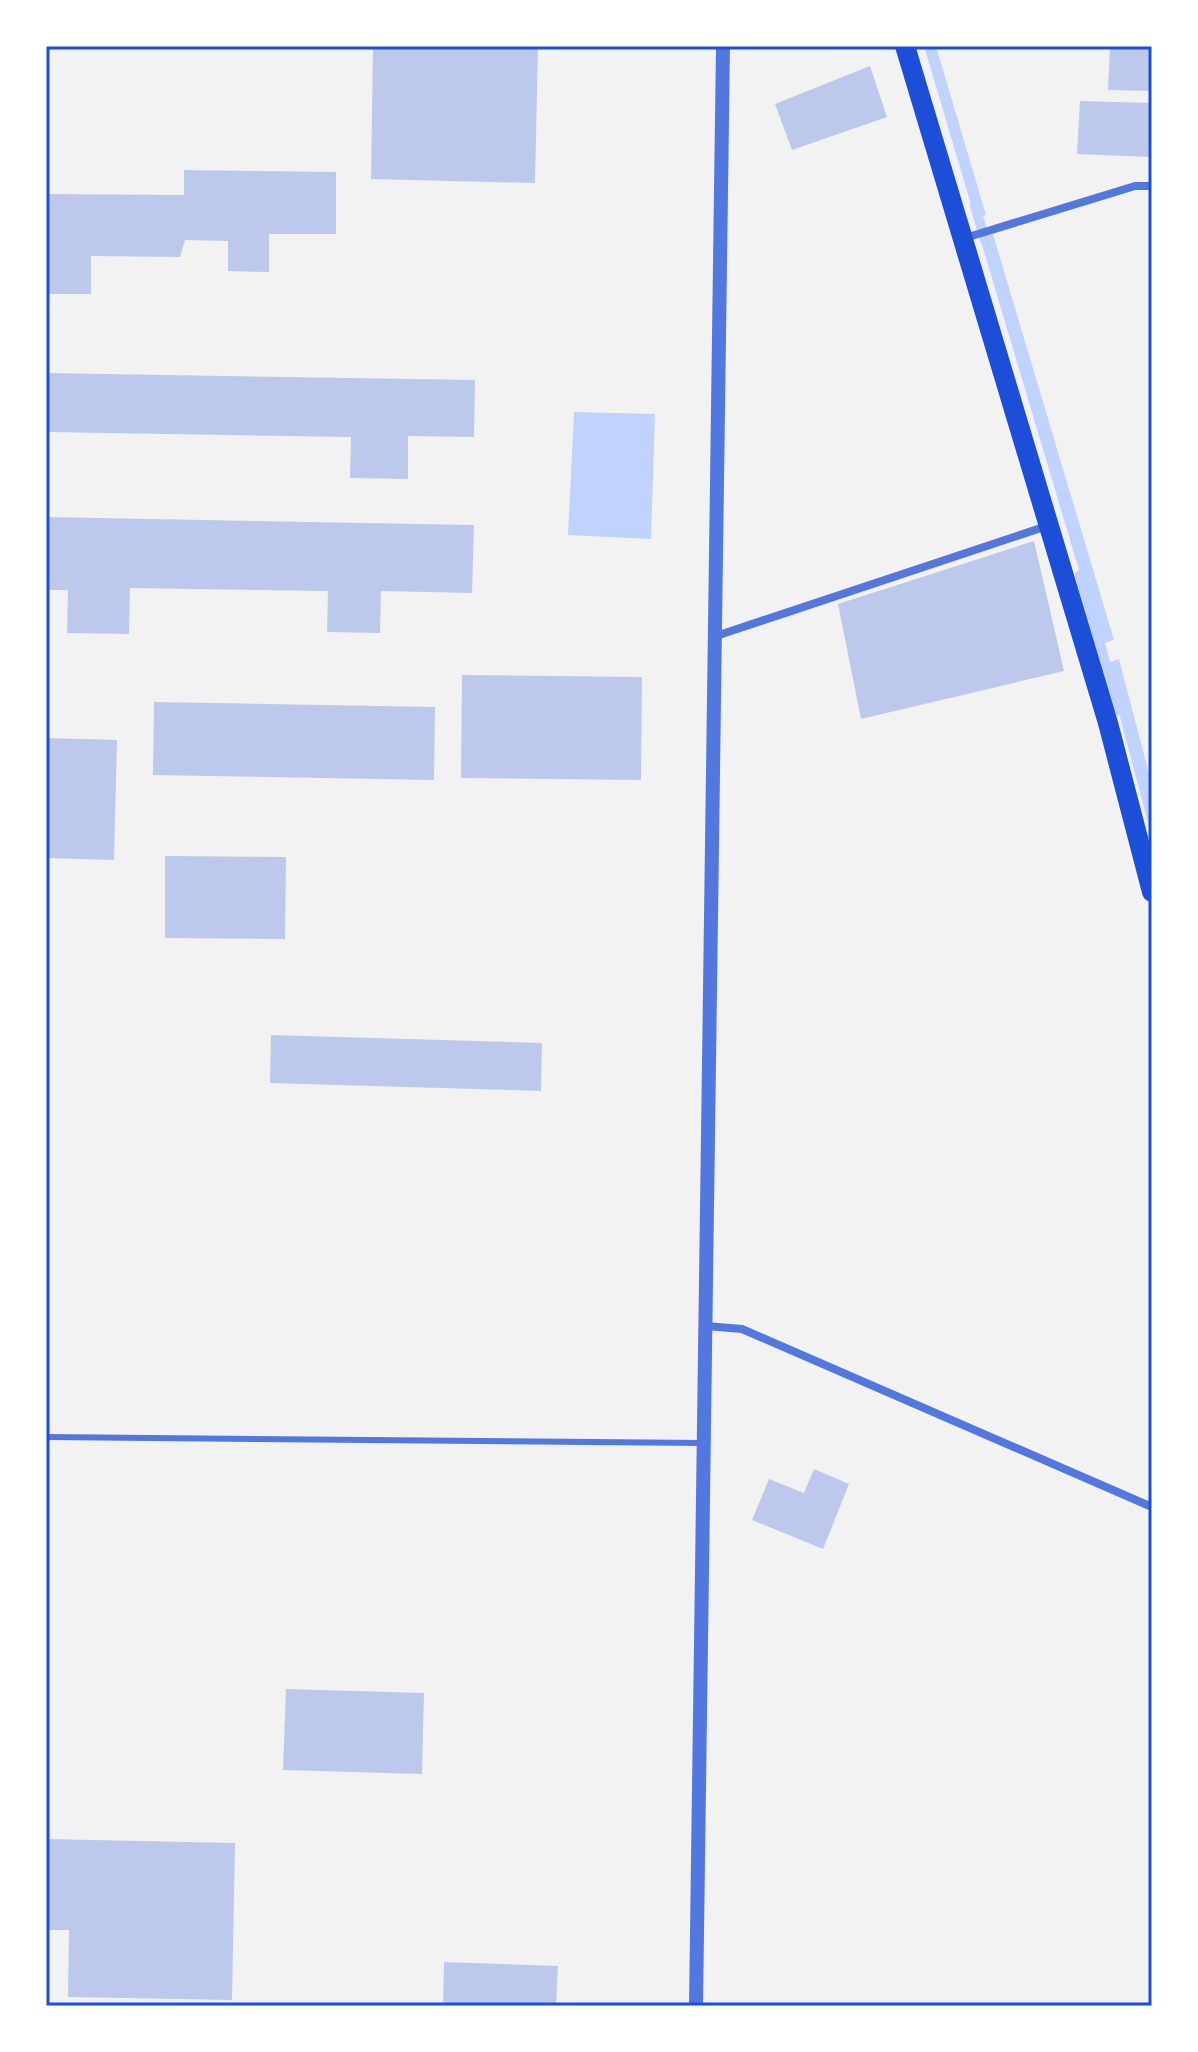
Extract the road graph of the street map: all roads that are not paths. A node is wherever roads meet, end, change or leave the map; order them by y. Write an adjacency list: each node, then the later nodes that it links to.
1 (723, 46): 6 (street)
2 (905, 46): 4 (main road)
3 (1152, 186): 4 (street)
4 (964, 238): 5 (main road)
5 (1048, 526): 6 (street); 7 (main road)
6 (716, 636): 8 (street)
7 (1152, 892)
8 (706, 1326): 10 (street); 11 (street)
9 (46, 1437): 10 (lane)
10 (704, 1443): 12 (street)
11 (1152, 1507)
12 (696, 2006)

